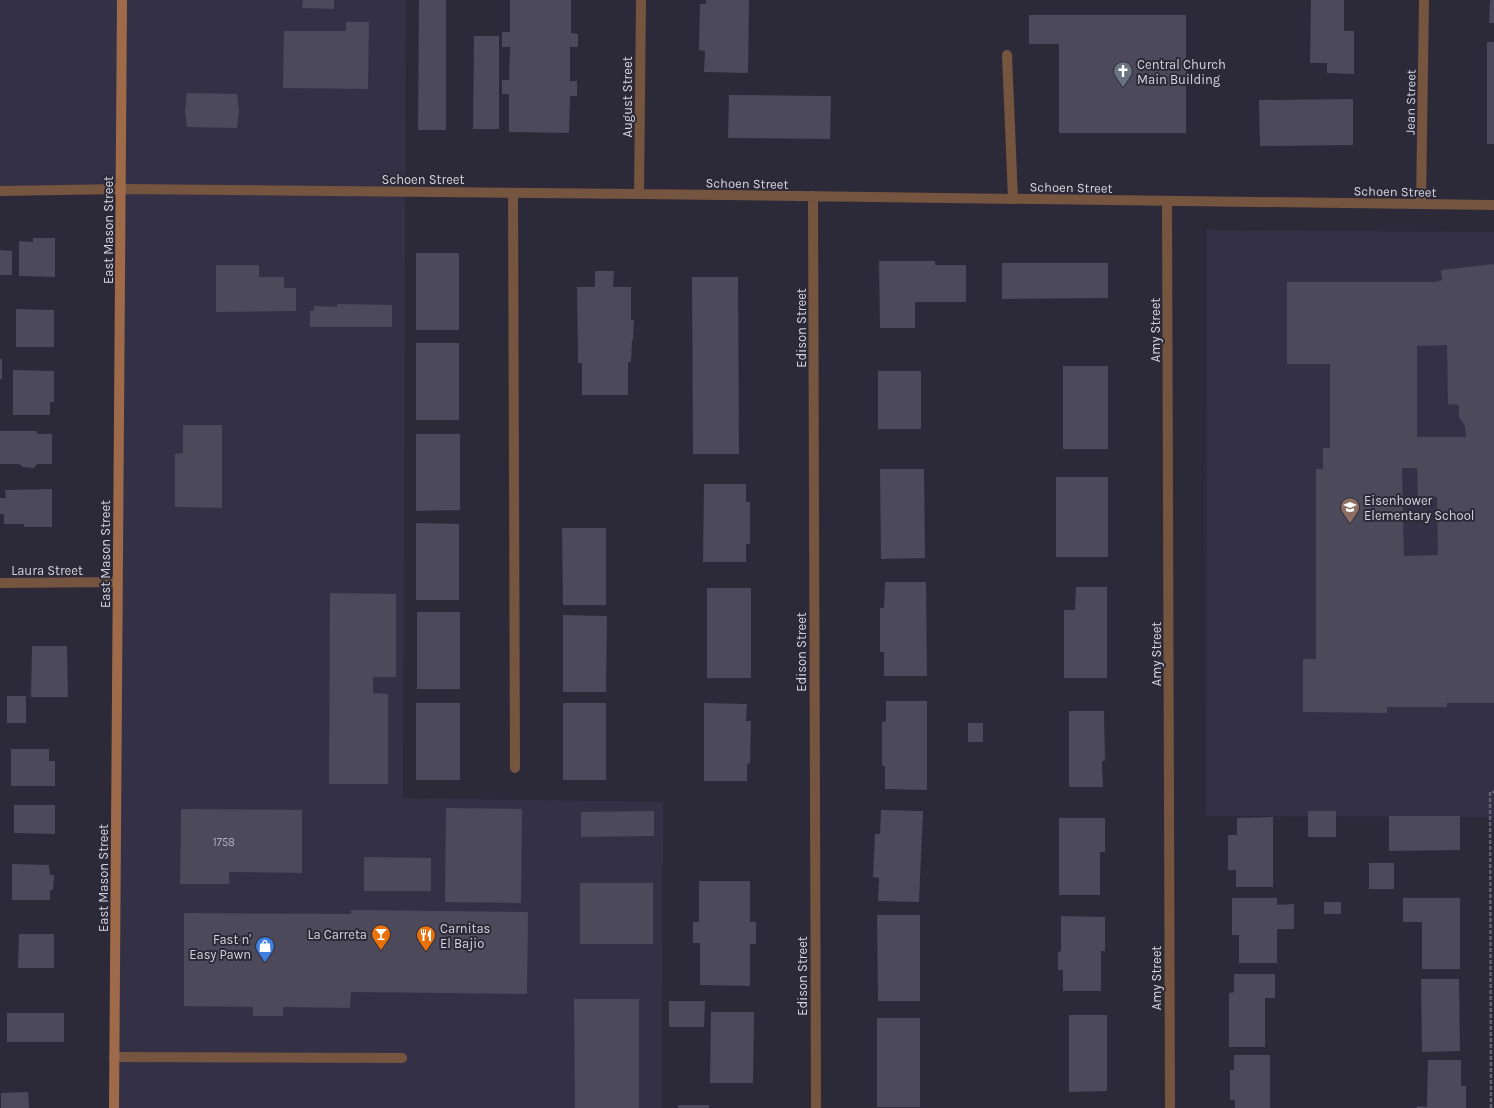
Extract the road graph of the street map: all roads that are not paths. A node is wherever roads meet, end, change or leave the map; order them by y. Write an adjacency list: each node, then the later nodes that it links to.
1 (122, 0): 5 (main road, East Mason Street)
2 (640, 0): 8 (street, August Street)
3 (1424, 0): 12 (street, Jean Street)
4 (1007, 55): 10 (street)
5 (121, 190): 6 (street, Schoen Street); 7 (street, Schoen Street); 14 (main road, East Mason Street)
6 (0, 191)
7 (513, 193): 8 (street, Schoen Street); 16 (street)
8 (639, 194): 9 (street, Schoen Street)
9 (813, 196): 10 (street, Schoen Street); 20 (street, Edison Street)
10 (1012, 199): 11 (street, Schoen Street)
11 (1167, 201): 12 (street, Schoen Street); 21 (street, Amy Street)
12 (1421, 204): 13 (street, Schoen Street)
13 (1494, 205)
14 (118, 582): 15 (street, Laura Street); 17 (main road, East Mason Street)
15 (0, 583)
16 (515, 768)
17 (114, 1057): 18 (street); 19 (main road, East Mason Street)
18 (402, 1058)
19 (114, 1108)
20 (816, 1108)
21 (1170, 1108)

